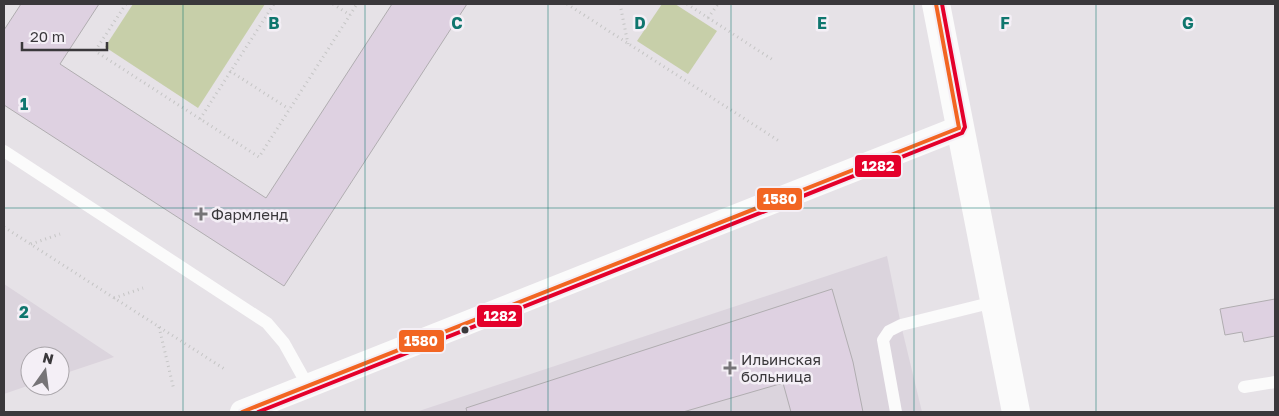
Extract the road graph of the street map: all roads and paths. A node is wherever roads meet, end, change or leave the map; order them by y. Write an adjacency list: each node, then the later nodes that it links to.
1 (126, 4): 16 (path)
2 (274, 4): 14 (path)
3 (333, 4): 10 (path)
4 (357, 4): 10 (path)
5 (567, 4): 12 (path)
6 (620, 4): 12 (path)
7 (687, 4): 11 (path)
8 (718, 4): 11 (path)
9 (936, 4): 17 (street)
10 (350, 15): 15 (path)
11 (708, 18): 13 (path)
12 (628, 44): 18 (path)
13 (773, 60)
14 (230, 71): 15 (path); 16 (path)
15 (289, 109): 16 (path)
16 (200, 119)
17 (959, 128): 25 (street); 29 (street)
18 (779, 141)
19 (4, 151): 29 (lane)
20 (4, 227): 22 (path)
21 (60, 234): 22 (path)
22 (30, 244): 24 (path)
23 (144, 288): 24 (path)
24 (114, 298): 26 (path)
25 (994, 302): 33 (lane); 34 (street)
26 (159, 328): 27 (path); 31 (path)
27 (226, 370)
28 (1275, 382): 30 (lane)
29 (308, 386): 32 (street)
30 (1244, 387)
31 (174, 390)
32 (242, 412)
33 (896, 412)
34 (1016, 412)

